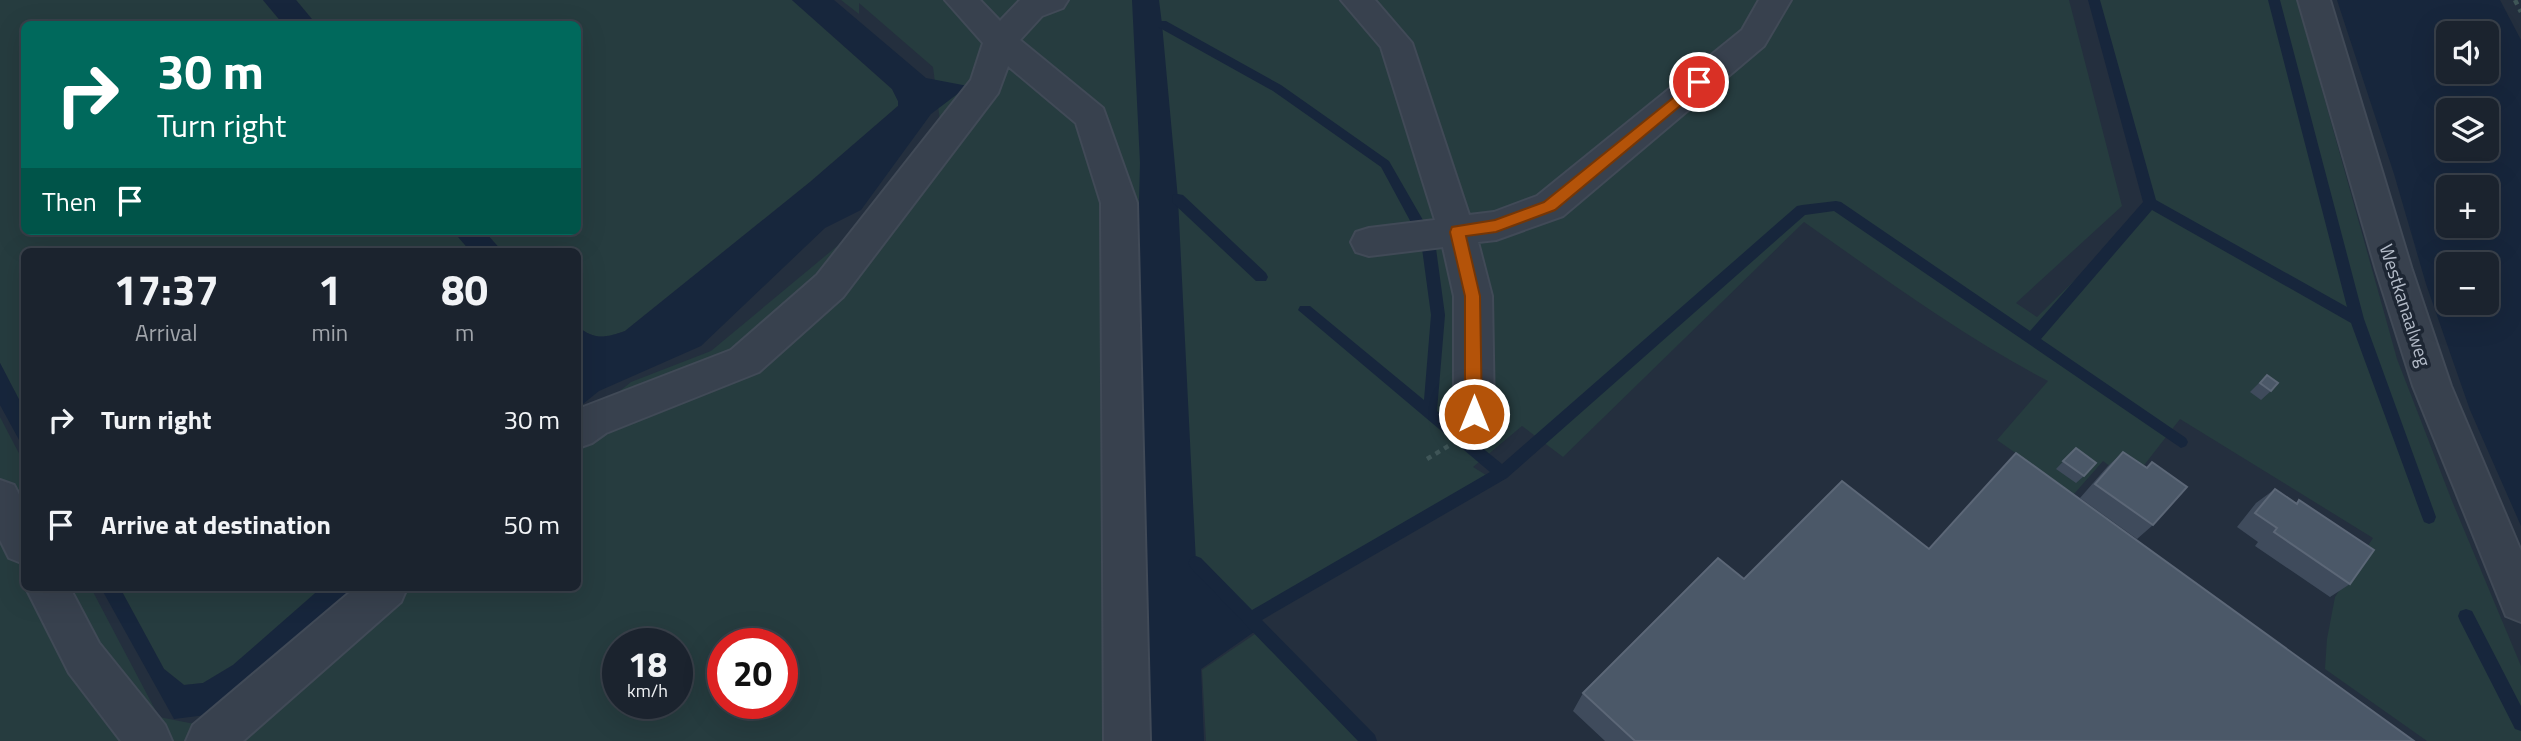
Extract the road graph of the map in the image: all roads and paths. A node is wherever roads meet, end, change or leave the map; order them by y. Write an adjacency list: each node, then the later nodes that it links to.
1 (961, 0): 8 (street)
2 (1052, 0): 8 (street)
3 (1357, 0): 9 (street)
4 (1775, 0): 9 (street)
5 (2314, 0): 17 (street, Westkanaalweg)
6 (2515, 0): 7 (path)
7 (2521, 12)
8 (1000, 41): 12 (street); 20 (street)
9 (1448, 233): 10 (street); 11 (street)
10 (1382, 240)
11 (1474, 414)
12 (581, 429)
13 (0, 498): 14 (street)
14 (21, 539)
15 (49, 591): 18 (street)
16 (383, 591): 19 (street)
17 (2521, 601)
18 (149, 741)
19 (209, 741)
20 (1126, 741)

